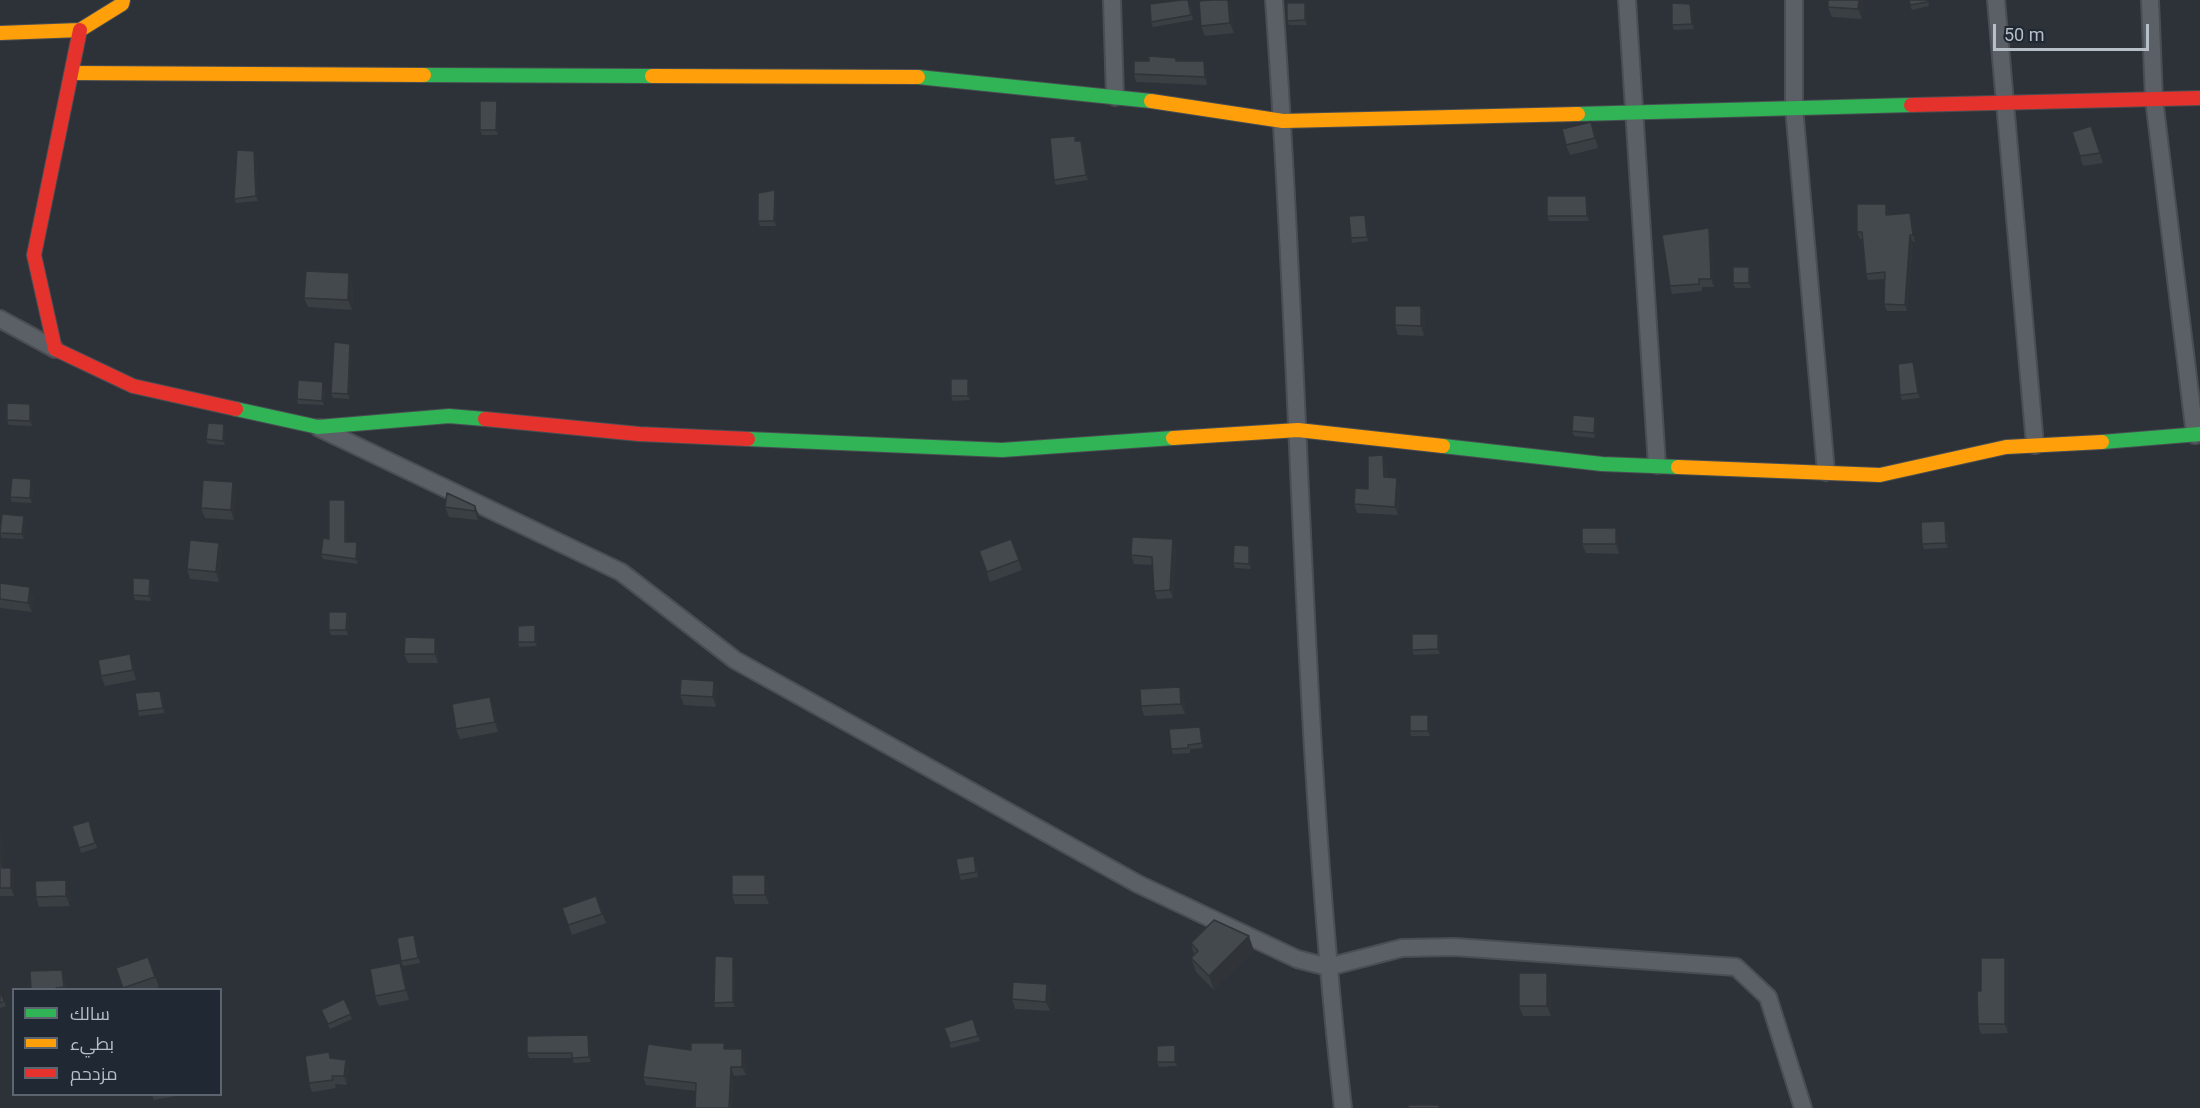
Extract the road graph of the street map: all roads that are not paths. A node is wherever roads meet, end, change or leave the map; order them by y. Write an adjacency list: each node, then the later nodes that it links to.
1 (123, 0): 8 (street)
2 (1112, 0): 11 (street)
3 (1274, 0): 17 (street)
4 (1627, 0): 16 (street)
5 (1794, 0): 15 (street)
6 (1996, 0): 14 (street)
7 (2151, 0): 13 (street)
8 (80, 30): 9 (street); 10 (street)
9 (0, 33)
10 (72, 73): 11 (street); 19 (street)
11 (1115, 97): 17 (street)
12 (2200, 98): 13 (street)
13 (2154, 99): 14 (street); 22 (street)
14 (2006, 102): 15 (street); 23 (street)
15 (1794, 108): 16 (street); 25 (street)
16 (1633, 112): 17 (street); 24 (street)
17 (1283, 121): 21 (street)
18 (0, 318): 19 (street)
19 (55, 349): 20 (street)
20 (318, 427): 21 (street); 26 (street)
21 (1298, 429): 24 (street); 26 (street)
22 (2197, 434): 23 (street)
23 (2036, 445): 25 (street)
24 (1657, 465): 25 (street)
25 (1826, 472)
26 (1328, 967): 27 (street); 28 (street)
27 (1343, 1108)
28 (1803, 1108)

